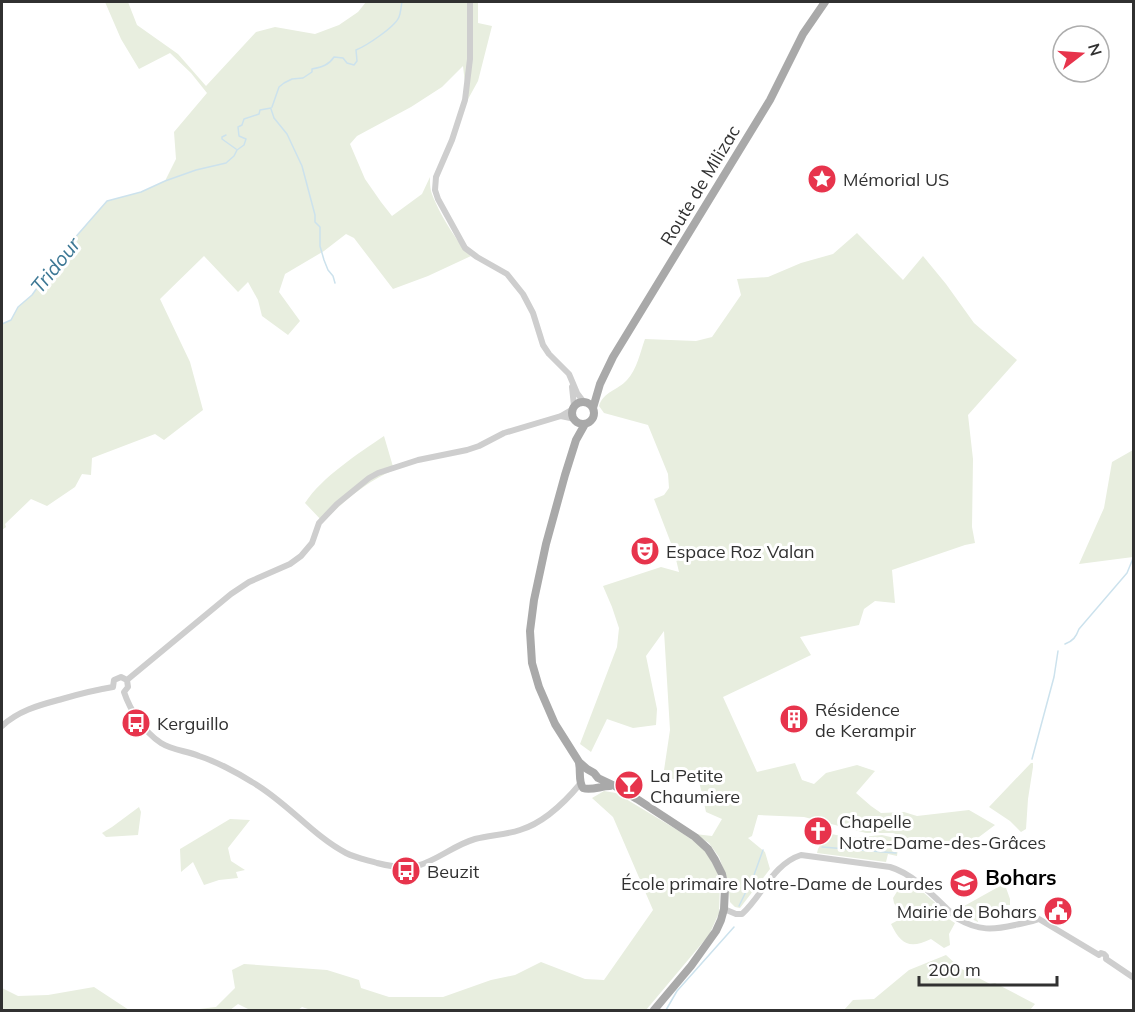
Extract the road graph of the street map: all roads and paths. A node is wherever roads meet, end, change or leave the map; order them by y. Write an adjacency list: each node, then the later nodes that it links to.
1 (470, 2): 3 (street)
2 (825, 2): 4 (main road, Route de Milizac)
3 (572, 380): 5 (street); 6 (street)
4 (600, 384): 5 (main road, Route de Milizac); 7 (main road, Route de Milizac)
5 (584, 401): 6 (main road); 7 (main road)
6 (574, 408): 8 (street); 9 (main road)
7 (593, 408): 9 (main road)
8 (561, 416): 9 (street); 10 (street)
9 (579, 422): 14 (main road)
10 (127, 680): 11 (street); 12 (street)
11 (113, 687): 12 (street); 13 (street)
12 (124, 692): 17 (street)
13 (2, 726)
14 (579, 762): 15 (main road); 17 (main road)
15 (591, 772): 16 (main road); 17 (main road)
16 (598, 778): 18 (main road); 19 (main road)
17 (582, 783): 19 (main road)
18 (615, 786): 19 (main road); 20 (main road)
19 (595, 788)
20 (724, 909): 21 (street); 22 (main road)
21 (1134, 978)
22 (654, 1011)

